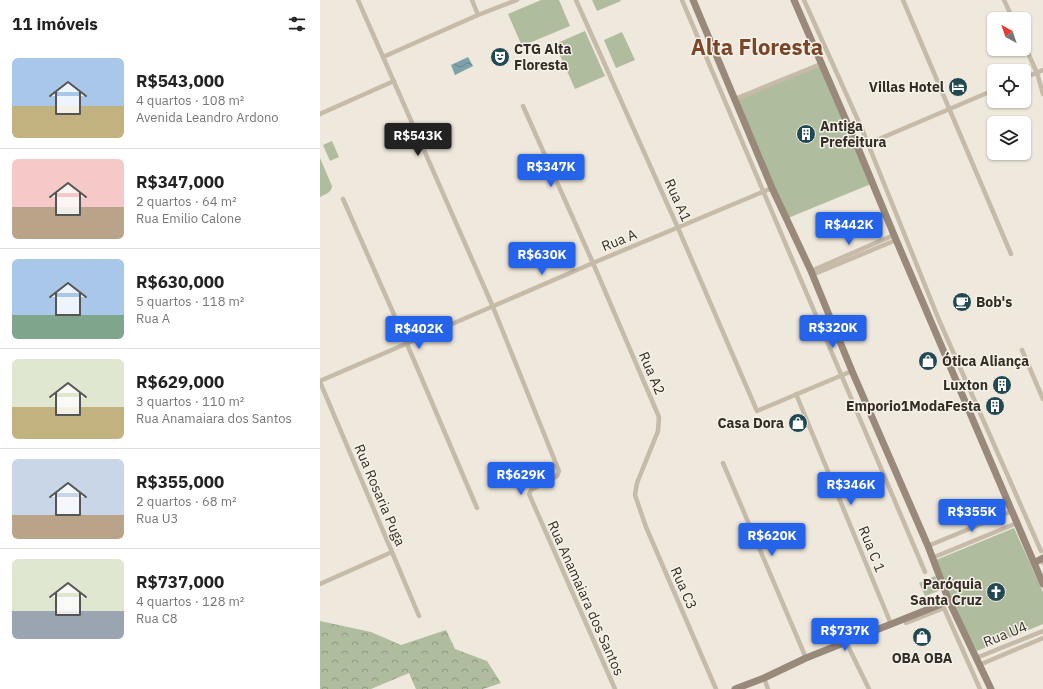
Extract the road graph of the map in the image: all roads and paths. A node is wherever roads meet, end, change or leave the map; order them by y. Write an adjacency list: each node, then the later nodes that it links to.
1 (358, 0): 14 (street)
2 (472, 0): 12 (street)
3 (517, 0): 12 (street)
4 (576, 0): 31 (street, Rua A1)
5 (682, 0): 29 (street)
6 (693, 0): 22 (street)
7 (794, 0): 15 (street)
8 (804, 0): 26 (street)
9 (903, 0): 24 (street)
10 (1004, 0): 11 (street)
11 (1010, 12)
12 (478, 15): 14 (street)
13 (1029, 56): 17 (street)
14 (383, 57): 19 (street)
15 (821, 64): 22 (street); 27 (street)
16 (1043, 70): 17 (street)
17 (1037, 73): 18 (street); 21 (street)
18 (1031, 75)
19 (394, 81): 25 (street); 36 (street)
20 (987, 93): 24 (street)
21 (1043, 94)
22 (735, 99): 28 (street)
23 (523, 106): 34 (street, Rua A2)
24 (949, 109): 26 (street); 33 (street)
25 (320, 114)
26 (868, 143): 27 (street); 50 (street)
27 (858, 148): 32 (street)
28 (772, 188): 29 (street, Rua A); 35 (street)
29 (764, 192): 31 (street, Rua A); 40 (street)
30 (343, 199): 37 (street)
31 (678, 228): 34 (street, Rua A); 42 (street, Rua A1)
32 (895, 238): 35 (street); 47 (street)
33 (1011, 254)
34 (593, 263): 36 (street, Rua A); 45 (street, Rua A2)
35 (811, 273): 39 (street)
36 (493, 307): 37 (street, Rua A); 70 (street, Rua Anamaiara dos Santos)
37 (407, 344): 41 (street, Rua A); 46 (street)
38 (1022, 350): 43 (street)
39 (852, 371): 40 (street); 49 (street)
40 (841, 375): 42 (street); 55 (street)
41 (320, 382): 51 (street, Rua Rosaria Puga)
42 (796, 394): 61 (street, Rua C 1)
43 (1043, 399)
44 (723, 463): 67 (street)
45 (635, 495): 71 (street, Rua C3)
46 (477, 508)
47 (1012, 511): 48 (street); 49 (street)
48 (1017, 523): 52 (street); 54 (street)
49 (928, 546): 52 (street)
50 (1041, 551)
51 (392, 552): 56 (street); 59 (street, Rua Rosaria Puga)
52 (932, 558): 58 (street)
53 (1043, 558): 54 (street)
54 (1034, 562): 57 (street)
55 (925, 572)
56 (320, 584)
57 (1043, 584)
58 (949, 601): 61 (street); 68 (street)
59 (419, 616)
60 (906, 623): 75 (street)
61 (891, 624): 65 (street)
62 (1043, 631): 64 (street, Rua U4)
63 (1043, 638): 66 (street, Rua U4)
64 (1017, 641): 66 (street); 68 (street, Rua U4)
65 (846, 642): 67 (street); 74 (street)
66 (1019, 648): 68 (street, Rua U4)
67 (806, 658): 69 (street)
68 (978, 661): 76 (street)
69 (764, 678): 72 (street); 73 (street)
70 (615, 689)
71 (716, 689)
72 (735, 689)
73 (768, 689)
74 (869, 689)
75 (980, 689)
76 (991, 689)

